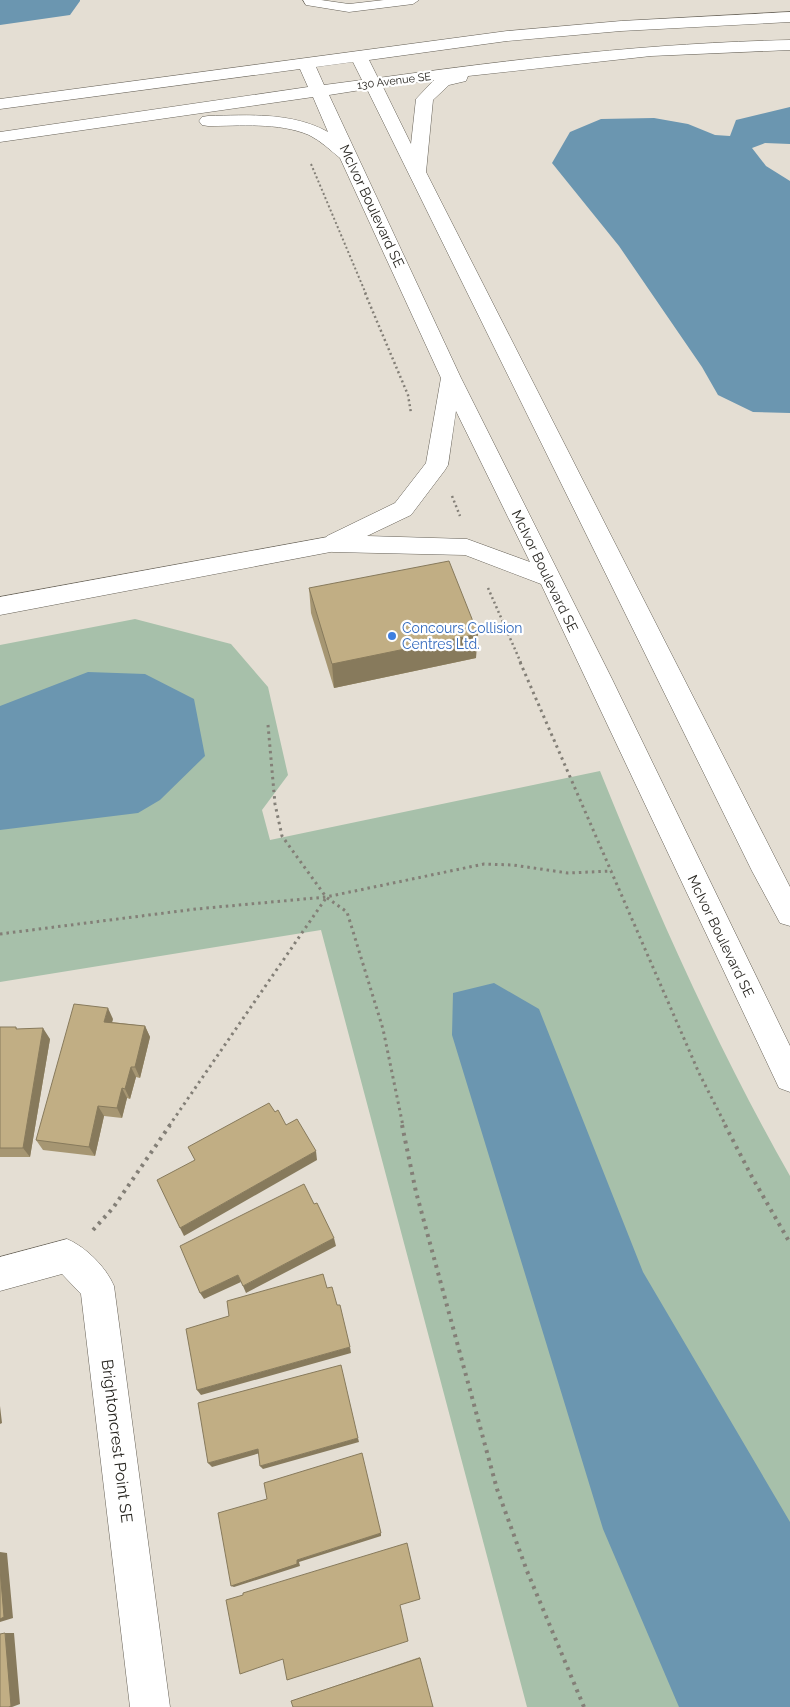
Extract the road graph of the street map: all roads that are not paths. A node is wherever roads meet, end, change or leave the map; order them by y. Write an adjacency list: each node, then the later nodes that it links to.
1 (309, 0): 2 (lane)
2 (413, 0)
3 (790, 17): 5 (main road)
4 (790, 45): 7 (main road, 130 Avenue SE)
5 (358, 55): 6 (main road); 8 (main road)
6 (305, 62): 9 (main road, McIvor Boulevard SE); 10 (main road)
7 (497, 67): 8 (main road, 130 Avenue SE); 14 (main road)
8 (372, 83): 9 (main road, 130 Avenue SE); 14 (main road)
9 (318, 90): 11 (main road, 130 Avenue SE); 13 (main road, McIvor Boulevard SE)
10 (0, 104)
11 (0, 137)
12 (0, 144): 13 (main road)
13 (349, 156): 15 (main road, McIvor Boulevard SE)
14 (417, 172): 19 (main road)
15 (450, 378): 16 (main road); 17 (main road, McIvor Boulevard SE)
16 (333, 544): 17 (main road); 18 (main road)
17 (548, 578): 20 (main road, McIvor Boulevard SE)
18 (0, 606)
19 (790, 914)
20 (790, 1078)
21 (0, 1274): 22 (main road, Brightoncrest Point SE)
22 (150, 1707)

